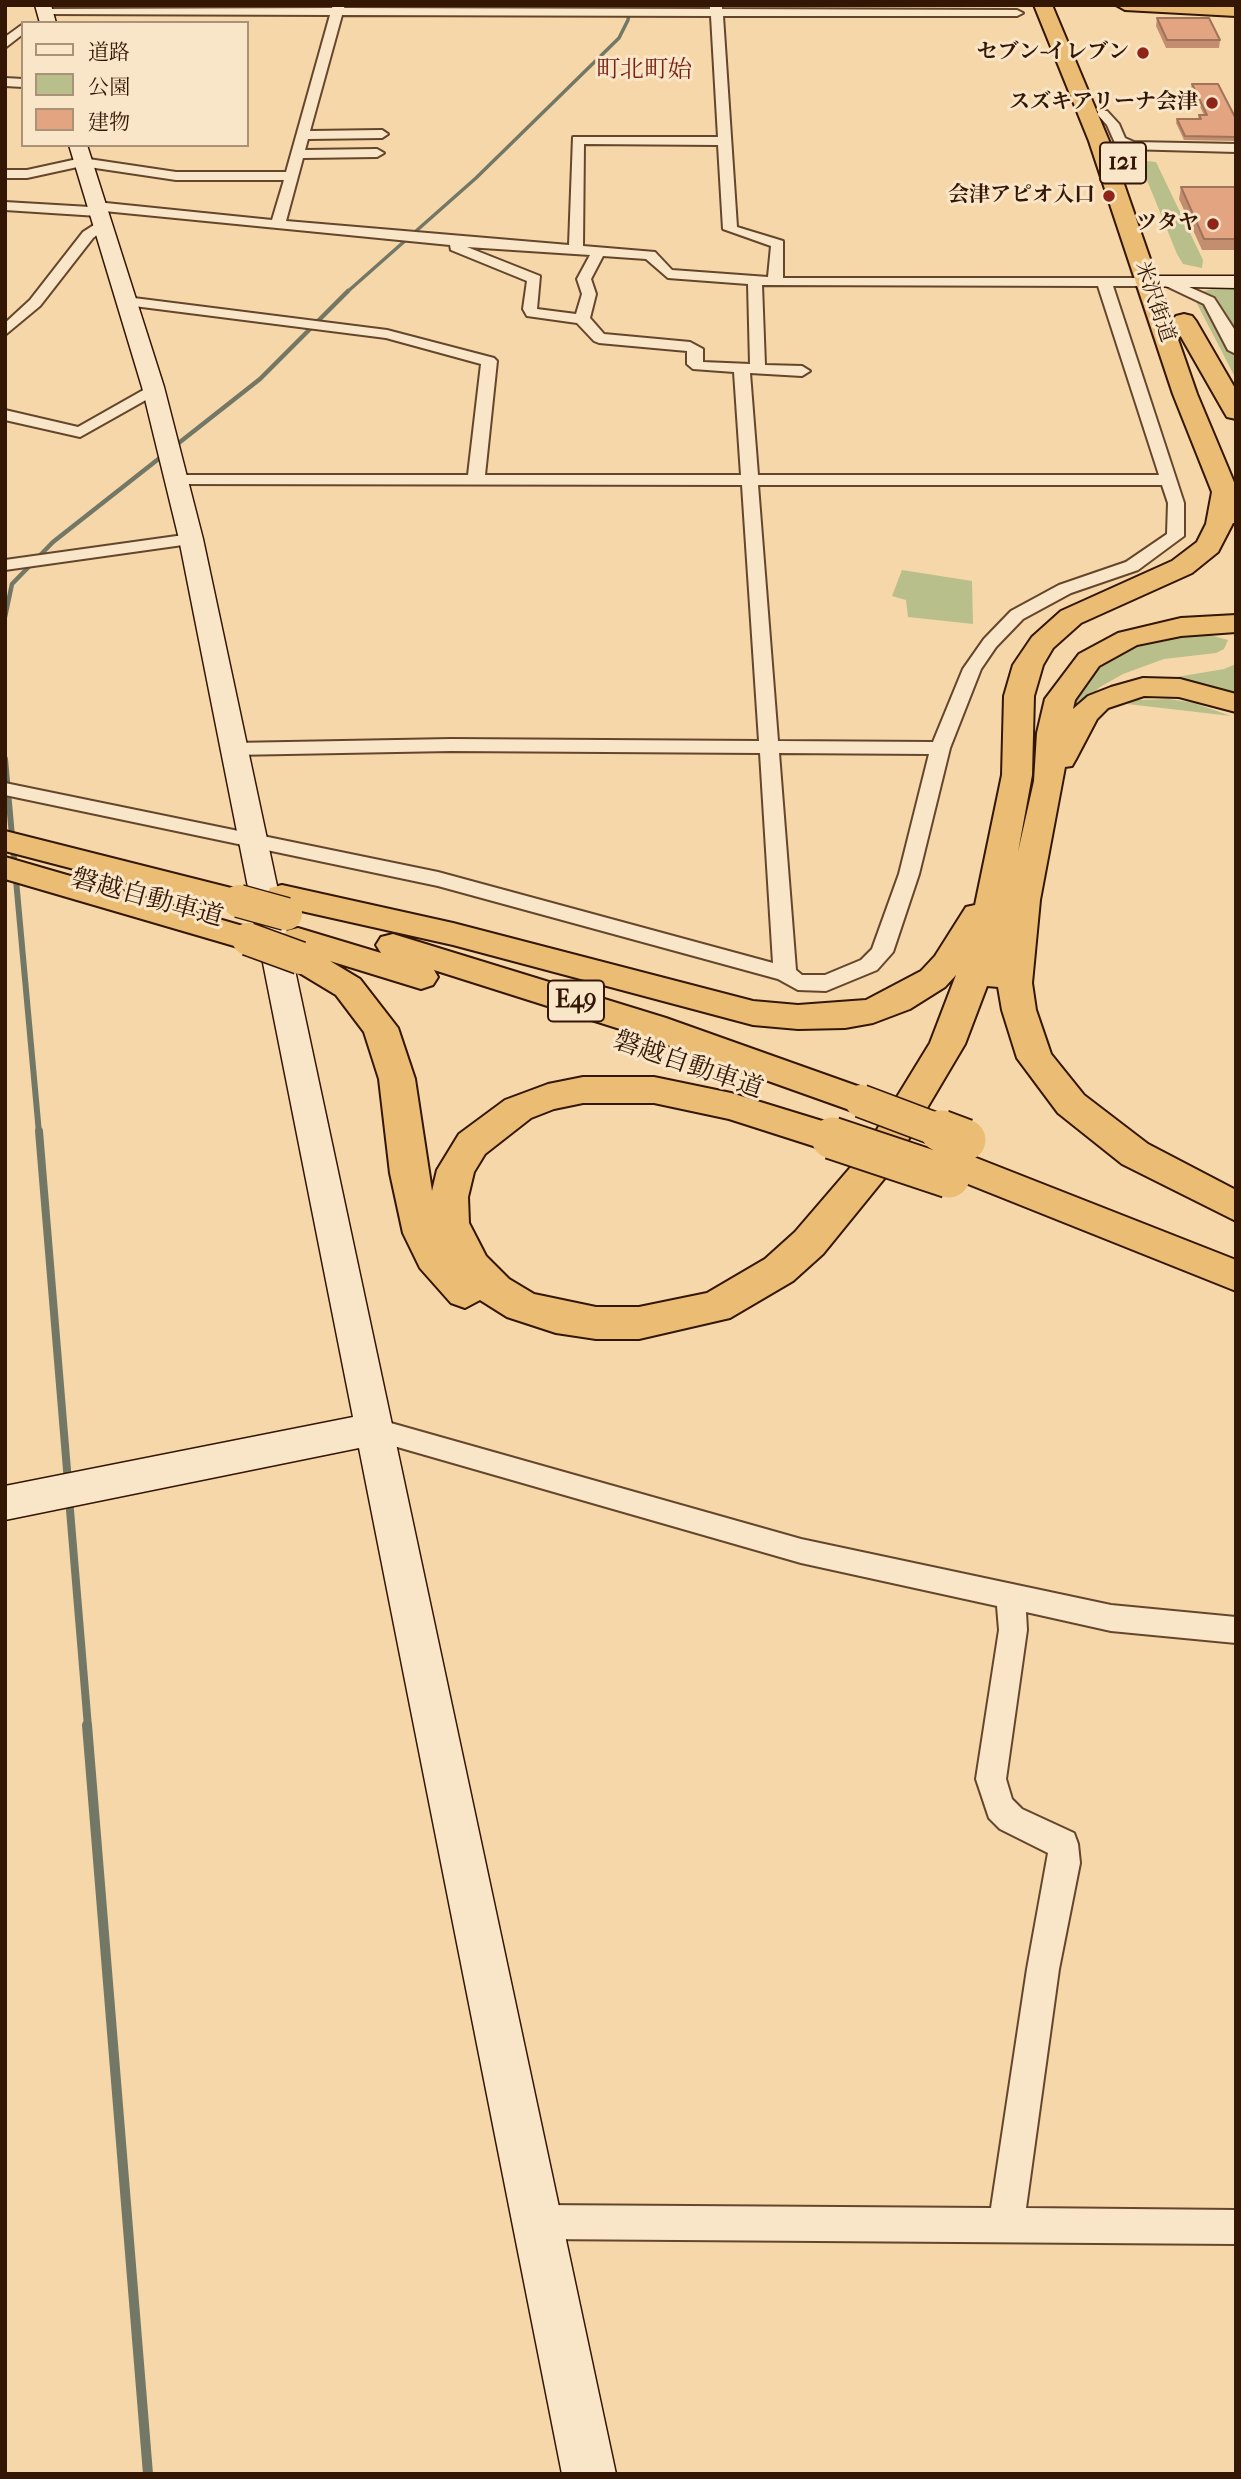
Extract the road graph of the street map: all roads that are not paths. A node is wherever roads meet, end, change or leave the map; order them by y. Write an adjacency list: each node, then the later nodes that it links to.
1 (1043, 5): 33 (highway, 米沢街道 / 121)
2 (1062, 5): 12 (highway, 米沢街道 / 121)
3 (1125, 5): 8 (highway)
4 (117, 8): 5 (street); 7 (street)
5 (338, 8): 6 (street); 14 (street)
6 (716, 8): 9 (street); 15 (street)
7 (42, 10)
8 (1236, 11)
9 (1017, 13)
10 (21, 29): 11 (street)
11 (6, 43)
12 (1103, 114): 16 (street); 33 (highway, 米沢街道 / 121)
13 (382, 134): 14 (street)
14 (303, 135): 18 (street)
15 (723, 141): 28 (street); 31 (street)
16 (1149, 148): 17 (street); 21 (street)
17 (1236, 148)
18 (298, 153): 19 (street); 23 (street)
19 (377, 153)
20 (80, 154): 22 (street); 23 (street); 25 (street)
21 (1123, 160)
22 (5, 174)
23 (291, 176): 26 (street)
24 (5, 206): 25 (street)
25 (99, 215): 26 (street); 35 (street); 38 (street)
26 (278, 224): 27 (street)
27 (441, 241): 28 (street); 36 (street)
28 (576, 249): 29 (street)
29 (599, 251): 30 (street); 36 (street)
30 (755, 282): 31 (street); 40 (street)
31 (775, 282): 32 (street)
32 (1104, 282): 33 (street); 49 (street)
33 (1158, 282): 34 (street); 37 (highway, 米沢街道 / 121); 39 (street); 50 (highway, 米沢街道 / 121)
34 (1236, 282)
35 (126, 300): 42 (street); 47 (street)
36 (582, 319): 40 (street)
37 (1184, 321): 43 (highway); 45 (highway, 米沢街道 / 121)
38 (5, 331)
39 (1236, 350)
40 (750, 371): 41 (street); 48 (street)
41 (802, 371)
42 (154, 389): 44 (street); 46 (street)
43 (1236, 412)
44 (5, 415)
45 (1236, 459)
46 (172, 461): 47 (street); 52 (street)
47 (476, 480): 48 (street)
48 (750, 480): 49 (street); 56 (street)
49 (1169, 480): 57 (street)
50 (1225, 491): 51 (highway, 米沢街道 / 121); 59 (highway)
51 (1236, 520)
52 (191, 539): 53 (street); 58 (street)
53 (12, 564)
54 (1230, 617): 59 (highway); 60 (highway)
55 (1236, 703): 60 (highway)
56 (770, 748): 57 (street); 58 (street); 69 (street)
57 (940, 748): 69 (street)
58 (233, 749): 62 (street)
59 (1017, 775): 66 (highway)
60 (1049, 781): 66 (highway)
61 (5, 789): 62 (street)
62 (254, 839): 69 (street); 73 (street)
63 (5, 841): 65 (highway, 磐越自動車道)
64 (5, 865): 65 (highway)
65 (115, 880): 67 (highway); 67 (highway)
66 (1010, 893): 68 (highway); 68 (highway); 70 (highway); 71 (highway)
67 (242, 913): 68 (highway, bridge); 68 (highway, 磐越自動車道 / E49, bridge)
68 (291, 927): 70 (highway, 磐越自動車道 / E49)
69 (785, 974)
70 (846, 1120): 72 (highway, bridge)
71 (1236, 1207)
72 (1226, 1263)
73 (373, 1429): 74 (street); 75 (street); 77 (street)
74 (23, 1499)
75 (1011, 1597): 76 (street); 78 (street)
76 (1236, 1630)
77 (538, 2222): 78 (street); 80 (street)
78 (1008, 2226): 79 (street)
79 (1236, 2227)
80 (589, 2474)

